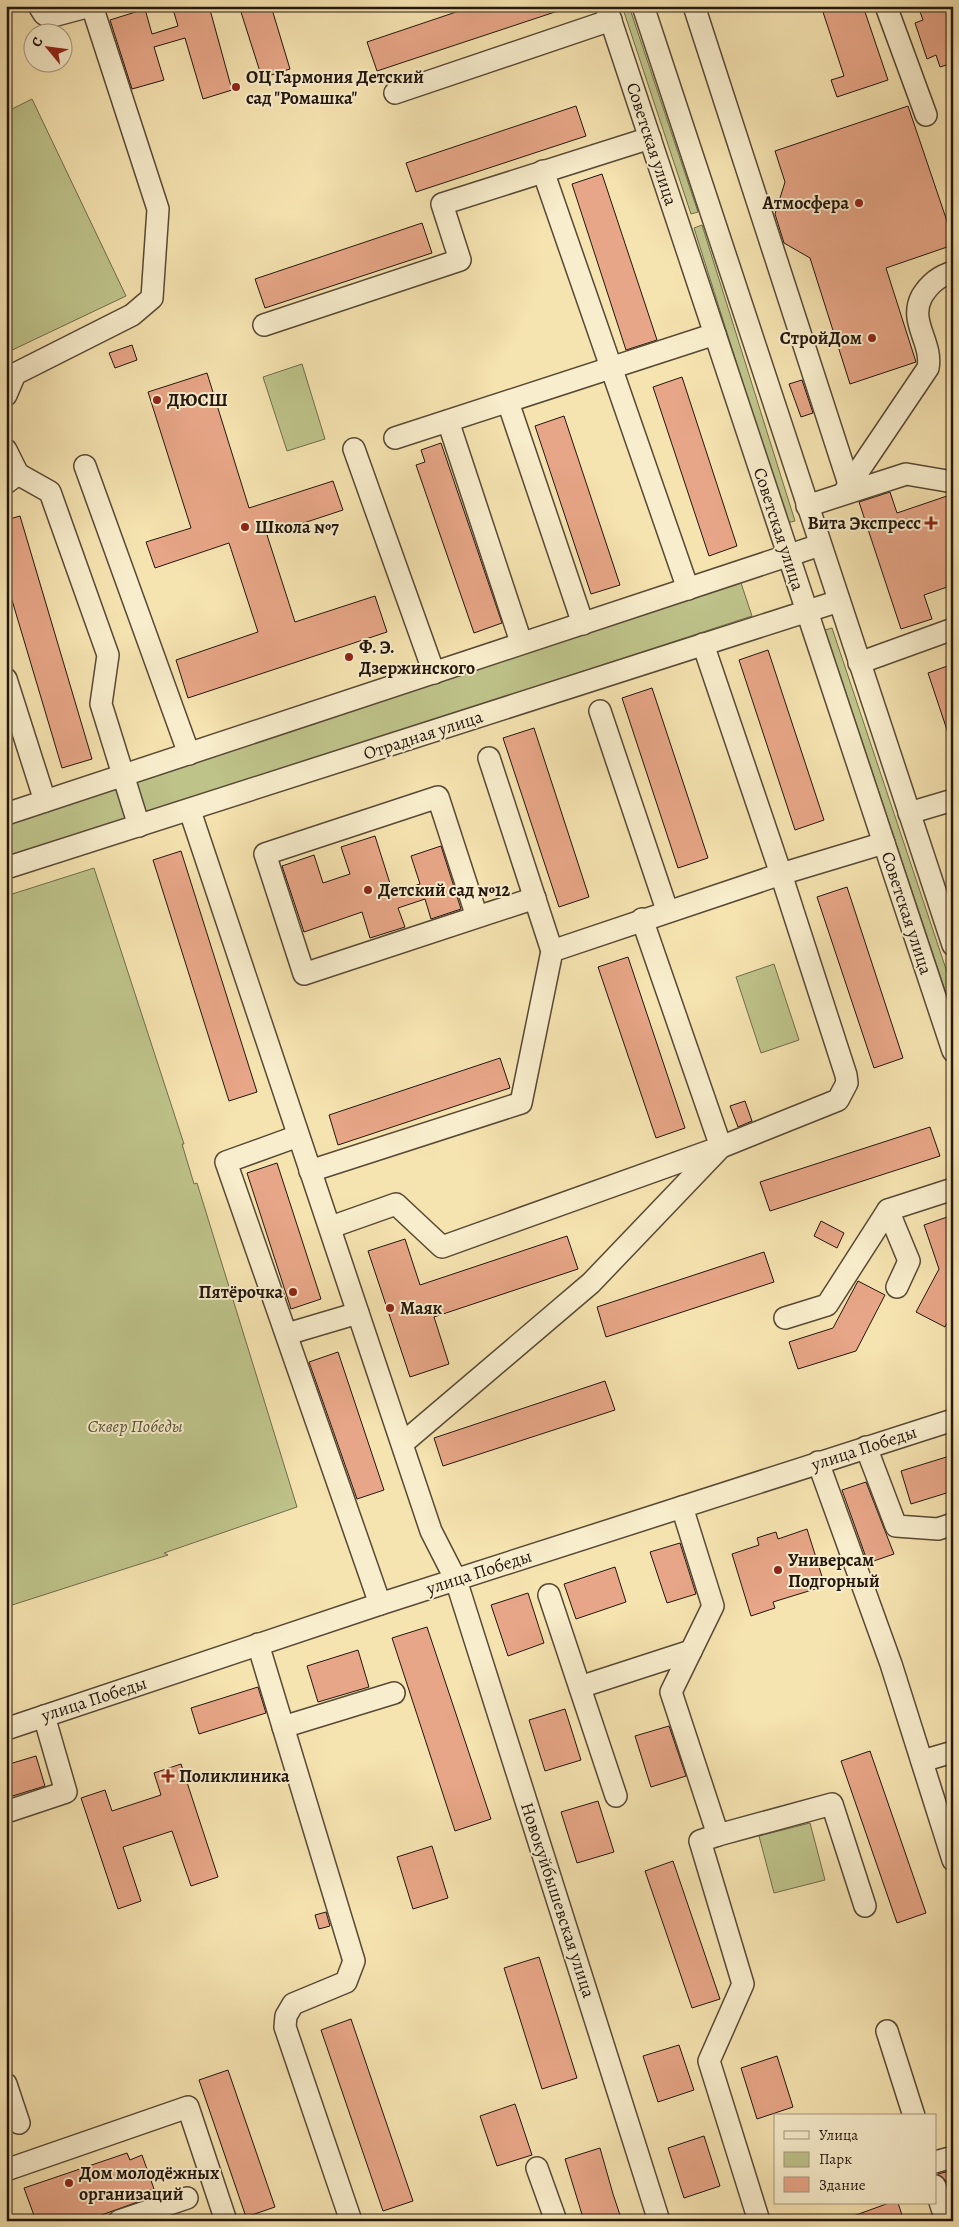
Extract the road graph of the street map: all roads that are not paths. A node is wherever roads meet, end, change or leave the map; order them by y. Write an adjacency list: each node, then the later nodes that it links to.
1 (39, 6): 2 (street)
2 (91, 6): 15 (street)
3 (642, 6): 25 (street, Советская улица)
4 (694, 6): 24 (street)
5 (886, 6): 8 (street)
6 (609, 13): 7 (street); 9 (street, Советская улица)
7 (395, 93)
8 (926, 115)
9 (650, 138): 10 (street); 13 (street, Советская улица)
10 (543, 171): 12 (street); 14 (street)
11 (953, 272): 24 (street)
12 (264, 325)
13 (716, 334): 14 (street); 27 (street, Советская улица)
14 (612, 368): 16 (street); 28 (street)
15 (6, 395)
16 (508, 402): 17 (street); 31 (street)
17 (448, 421): 18 (street); 33 (street)
18 (395, 438)
19 (354, 449): 36 (street)
20 (6, 450): 22 (street)
21 (85, 466): 39 (street)
22 (12, 479): 41 (street)
23 (953, 482): 24 (street)
24 (846, 490): 25 (street)
25 (807, 506): 26 (street, Советская улица)
26 (820, 545): 27 (street); 29 (street, Советская улица)
27 (788, 556): 28 (street); 30 (street, Советская улица)
28 (688, 589): 31 (street)
29 (839, 601): 30 (street, Отрадная улица); 35 (street, Советская улица)
30 (806, 611): 34 (street, Отрадная улица); 48 (street, Советская улица)
31 (583, 624): 33 (street)
32 (953, 629): 35 (street)
33 (521, 642): 36 (street)
34 (703, 644): 44 (street, Отрадная улица); 50 (street)
35 (859, 663): 45 (street, Советская улица)
36 (434, 673): 39 (street)
37 (6, 679): 43 (street)
38 (600, 712): 52 (street)
39 (189, 754): 41 (street)
40 (488, 758): 51 (street)
41 (123, 775): 43 (street); 47 (street)
42 (953, 800): 45 (street)
43 (45, 801): 46 (street)
44 (190, 810): 47 (street, Отрадная улица); 58 (street, Новокуйбышевская улица)
45 (909, 813): 55 (street, Советская улица)
46 (6, 814)
47 (139, 826): 49 (street, Отрадная улица)
48 (884, 843): 50 (street); 57 (street, Советская улица)
49 (6, 868)
50 (781, 874): 52 (street); 59 (street)
51 (535, 898): 53 (street); 56 (street)
52 (667, 910): 54 (street)
53 (477, 917): 53 (street)
54 (642, 919): 56 (street); 59 (street)
55 (953, 945)
56 (552, 951): 60 (street)
57 (953, 1051)
58 (298, 1136): 60 (street, Новокуйбышевская улица); 67 (street)
59 (721, 1147): 63 (street); 69 (street)
60 (310, 1171): 63 (street, Новокуйбышевская улица)
61 (953, 1189): 62 (street)
62 (888, 1210): 64 (street); 66 (street)
63 (331, 1227): 65 (street, Новокуйбышевская улица)
64 (897, 1286)
65 (358, 1313): 67 (street); 69 (street, Новокуйбышевская улица)
66 (785, 1318)
67 (287, 1334): 76 (street)
68 (953, 1420): 70 (street, улица Победы)
69 (403, 1443): 74 (street, Новокуйбышевская улица)
70 (866, 1447): 71 (street, улица Победы); 73 (street)
71 (818, 1462): 72 (street, улица Победы); 85 (street)
72 (682, 1507): 74 (street, улица Победы); 78 (street)
73 (953, 1524)
74 (456, 1580): 76 (street, улица Победы); 105 (street, Новокуйбышевская улица)
75 (550, 1595): 79 (street)
76 (380, 1604): 77 (street, улица Победы)
77 (258, 1644): 81 (street, улица Победы); 82 (street)
78 (691, 1650): 79 (street); 88 (street)
79 (580, 1687): 86 (street)
80 (394, 1693): 82 (street)
81 (44, 1716): 83 (street, улица Победы); 87 (street)
82 (283, 1727): 103 (street)
83 (6, 1728)
84 (953, 1752): 85 (street)
85 (922, 1761): 89 (street)
86 (616, 1796)
87 (6, 1812)
88 (718, 1835): 90 (street); 106 (street)
89 (953, 1860)
90 (865, 1906)
91 (887, 2031): 93 (street)
92 (6, 2084): 94 (street)
93 (913, 2114)
94 (19, 2123)
95 (953, 2157): 96 (street)
96 (936, 2162)
97 (537, 2168): 104 (street)
98 (6, 2170): 102 (street)
99 (936, 2189): 107 (street)
100 (187, 2198): 101 (street)
101 (119, 2221)
102 (226, 2221)
103 (351, 2221)
104 (556, 2221)
105 (659, 2221)
106 (759, 2221)
107 (946, 2221)

